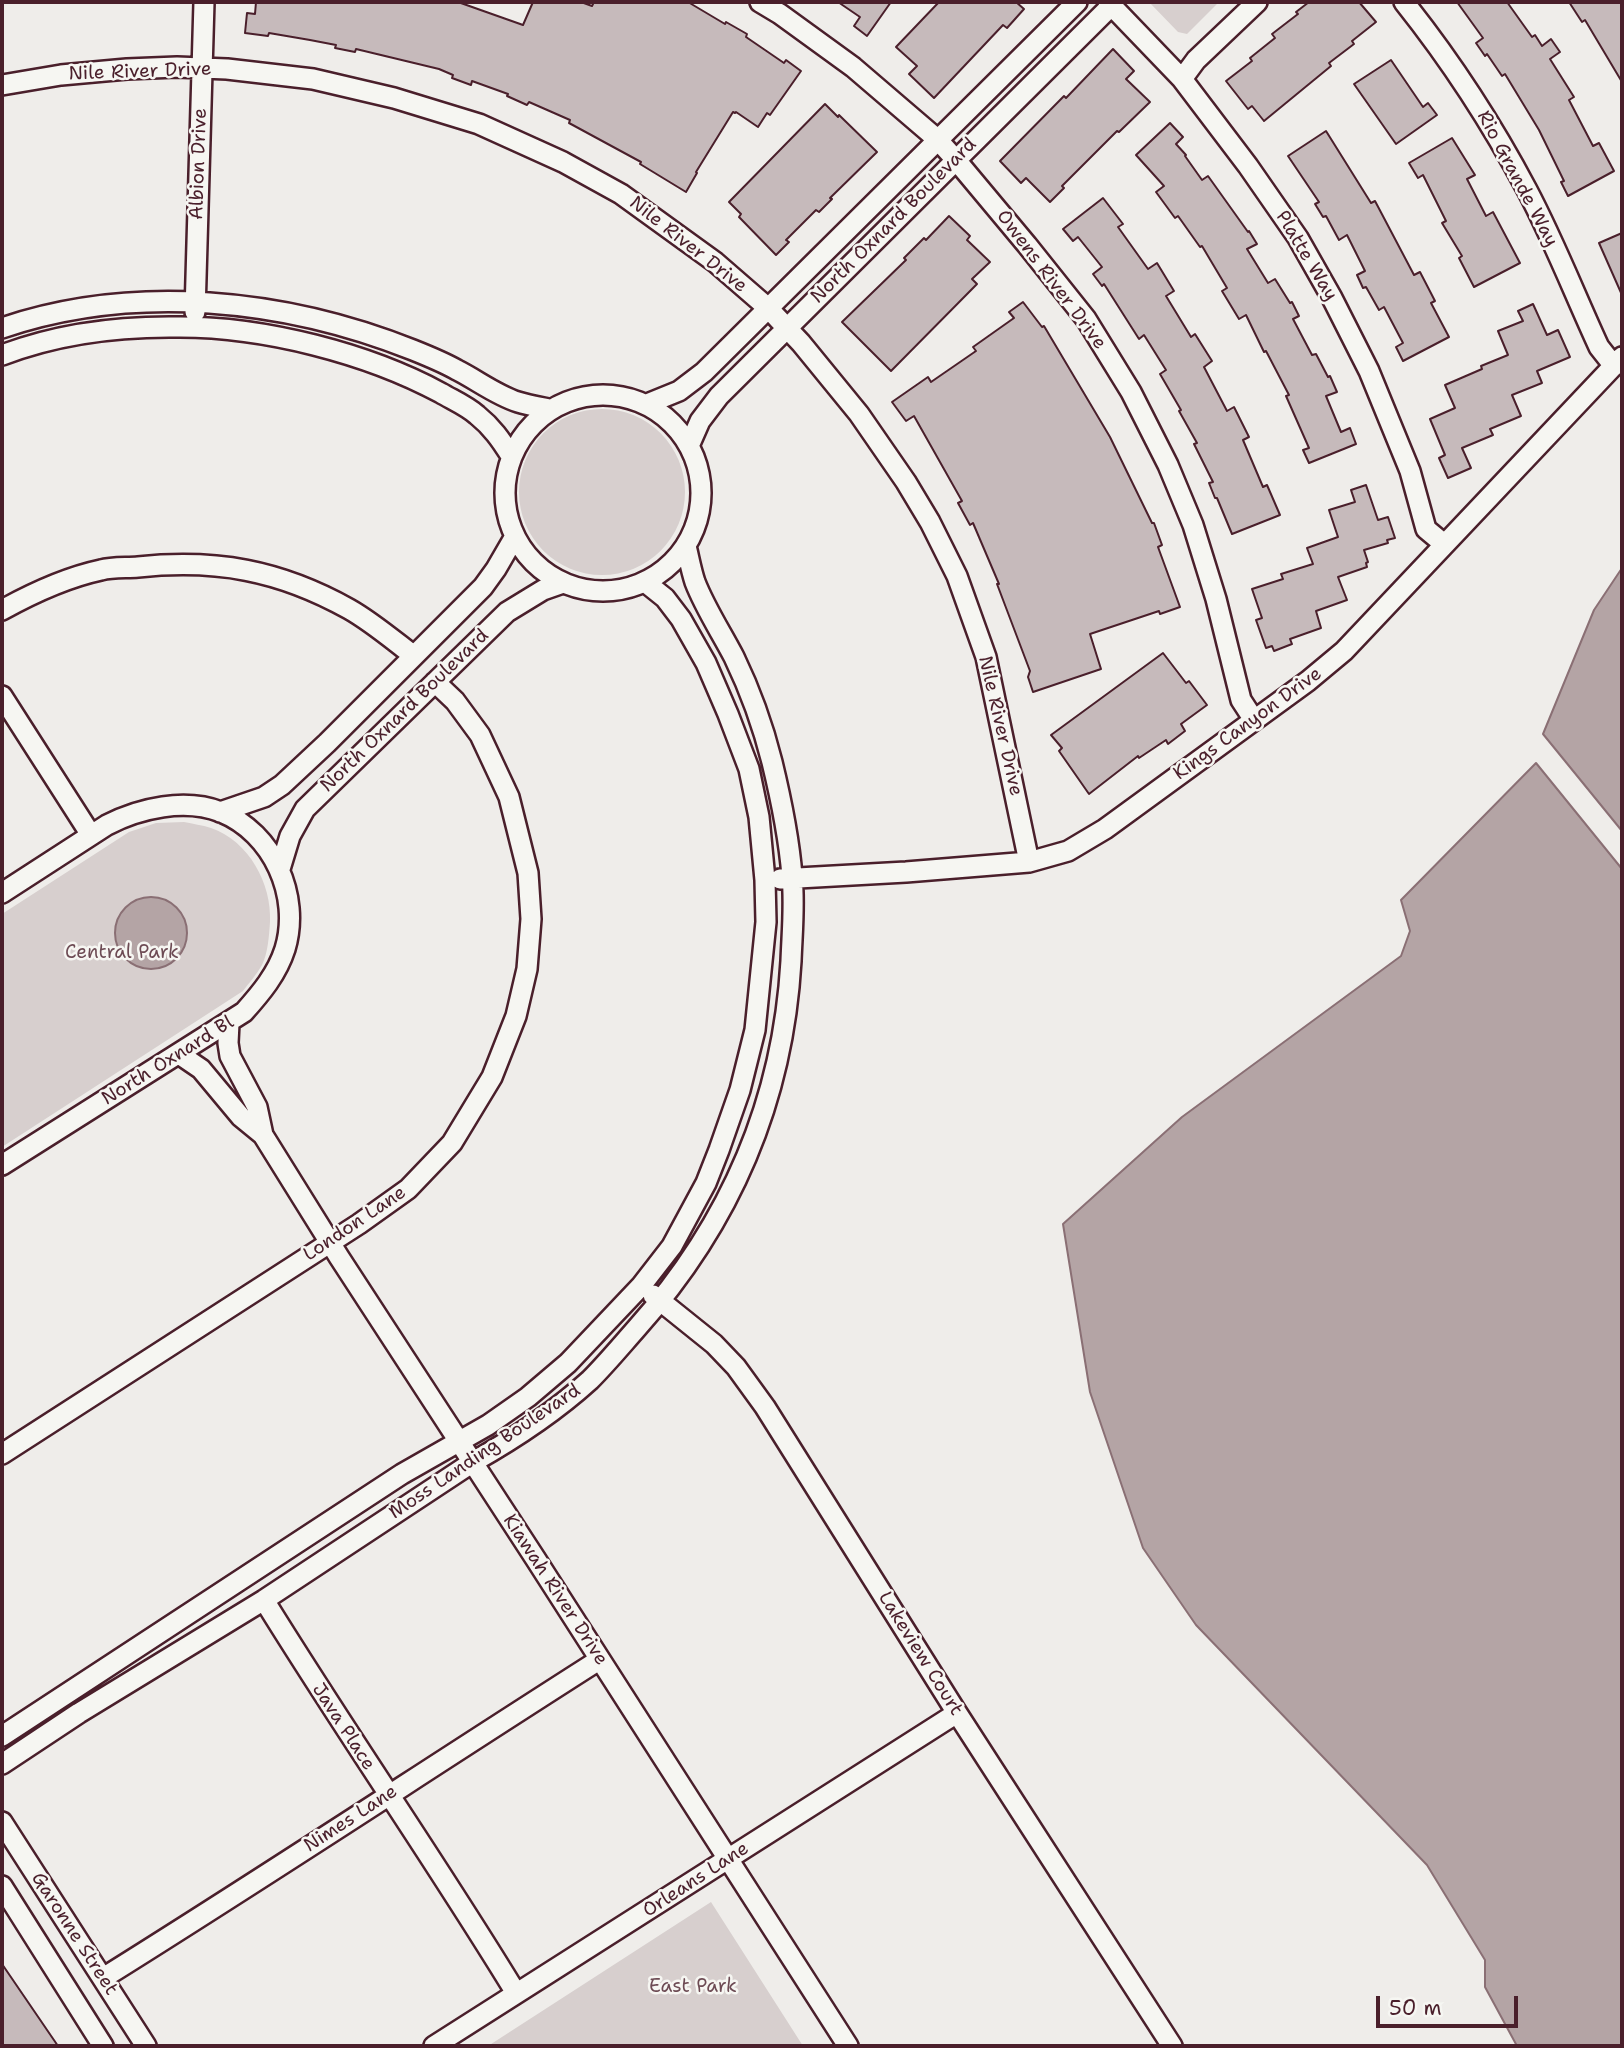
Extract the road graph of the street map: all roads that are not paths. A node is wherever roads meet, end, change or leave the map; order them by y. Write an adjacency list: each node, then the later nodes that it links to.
1 (204, 2): 7 (street, Albion Drive)
2 (760, 2): 10 (street, Owens River Drive)
3 (1077, 2): 10 (street, North Oxnard Boulevard)
4 (1256, 2): 8 (street)
5 (1404, 2): 18 (street, Rio Grande Way)
6 (1110, 4): 8 (street, Platte Way); 11 (street, North Oxnard Boulevard)
7 (202, 68): 9 (street, Nile River Drive); 12 (street, Albion Drive); 13 (street, Nile River Drive)
8 (1182, 79): 24 (street, Platte Way)
9 (2, 85)
10 (937, 139): 11 (street, Owens River Drive); 13 (street, North Oxnard Boulevard)
11 (956, 160): 15 (street, North Oxnard Boulevard); 32 (street, Owens River Drive)
12 (195, 302): 14 (street, Albion Drive); 16 (street); 20 (street)
13 (768, 308): 15 (street, Nile River Drive); 19 (street, North Oxnard Boulevard)
14 (195, 327): 17 (street); 22 (street)
15 (787, 327): 21 (street, North Oxnard Boulevard); 35 (street, Nile River Drive)
16 (2, 328)
17 (2, 355)
18 (1618, 362): 24 (street, Kings Canyon Drive)
19 (647, 404): 20 (street); 21 (street)
20 (549, 409): 22 (street)
21 (689, 446): 25 (street)
22 (511, 456): 23 (street)
23 (514, 538): 27 (street); 29 (street, North Oxnard Boulevard)
24 (1444, 544): 32 (street, Kings Canyon Drive)
25 (686, 546): 26 (street); 37 (street, Moss Landing Boulevard)
26 (645, 582): 27 (street); 38 (street, Moss Landing Boulevard)
27 (563, 583): 30 (street, North Oxnard Boulevard)
28 (2, 610): 29 (street)
29 (414, 656): 33 (street, North Oxnard Boulevard)
30 (435, 681): 36 (street, North Oxnard Boulevard); 44 (street, London Lane)
31 (2, 696): 34 (street)
32 (1254, 720): 35 (street, Kings Canyon Drive)
33 (220, 812): 34 (street, North Oxnard Bl); 36 (street, North Oxnard Bl)
34 (91, 835): 39 (street, North Oxnard Bl)
35 (1029, 862): 37 (street, Kings Canyon Drive)
36 (280, 869): 40 (street, North Oxnard Bl)
37 (792, 878): 38 (street, Kings Canyon Drive); 46 (street, Moss Landing Boulevard)
38 (765, 880): 45 (street, Moss Landing Boulevard)
39 (2, 893)
40 (229, 1023): 41 (street, North Oxnard Bl); 42 (street, Kiawah River Drive)
41 (179, 1054): 42 (street, Kiawah River Drive); 43 (street, North Oxnard Bl)
42 (263, 1135): 44 (street, Kiawah River Drive)
43 (2, 1165)
44 (330, 1243): 47 (street, Kiawah River Drive); 48 (street, London Lane)
45 (641, 1286): 46 (street, Lakeview Court); 47 (street, Moss Landing Boulevard)
46 (661, 1301): 49 (street, Moss Landing Boulevard); 52 (street, Lakeview Court)
47 (459, 1441): 49 (street, Kiawah River Drive); 53 (street, Moss Landing Boulevard)
48 (2, 1454)
49 (473, 1462): 50 (street, Moss Landing Boulevard); 51 (street, Kiawah River Drive)
50 (264, 1600): 54 (street, Moss Landing Boulevard); 55 (street, Java Place)
51 (599, 1660): 55 (street, Nimes Lane); 57 (street, Kiawah River Drive)
52 (957, 1713): 57 (street, Orleans Lane); 65 (street, Lakeview Court)
53 (2, 1735)
54 (2, 1764)
55 (387, 1795): 59 (street, Nimes Lane); 60 (street, Java Place)
56 (2, 1822): 59 (street, Garonne Street)
57 (728, 1859): 60 (street, Orleans Lane); 64 (street, Kiawah River Drive)
58 (2, 1886): 61 (street, Garonne Street)
59 (103, 1978): 62 (street, Garonne Street)
60 (516, 1993): 63 (street, Orleans Lane)
61 (103, 2046)
62 (146, 2046)
63 (435, 2046)
64 (848, 2046)
65 (1172, 2046)

